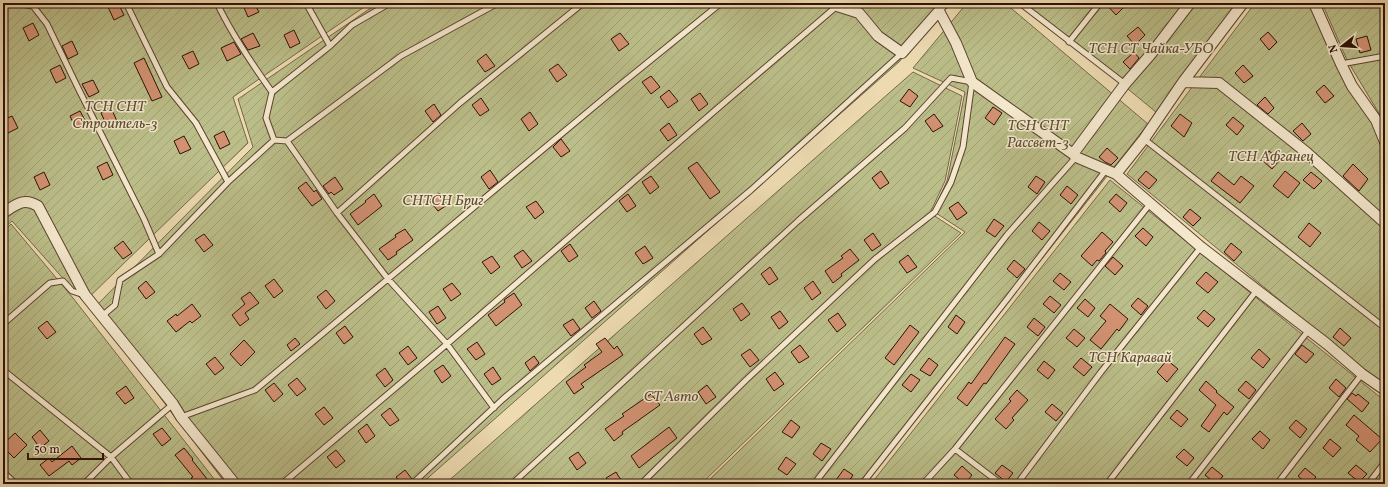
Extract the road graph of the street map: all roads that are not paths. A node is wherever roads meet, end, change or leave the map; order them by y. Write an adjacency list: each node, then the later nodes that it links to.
1 (14, 3): 40 (lane)
2 (126, 3): 34 (lane)
3 (217, 3): 25 (lane)
4 (306, 3): 18 (lane)
5 (390, 3): 18 (lane)
6 (498, 3): 29 (lane)
7 (583, 3): 37 (lane)
8 (721, 3): 41 (lane)
9 (948, 3): 16 (lane)
10 (1020, 3): 17 (lane)
11 (1100, 3): 17 (lane)
12 (1190, 3): 24 (street)
13 (1243, 3): 23 (street)
14 (1314, 3): 21 (street)
15 (835, 4): 19 (street); 48 (lane)
16 (939, 11): 19 (street); 22 (street)
17 (1069, 42): 24 (lane)
18 (330, 46): 25 (lane)
19 (902, 53): 53 (lane)
20 (1385, 56): 21 (lane)
21 (1341, 64): 26 (street)
22 (972, 82): 31 (street); 65 (lane); 66 (lane)
23 (1183, 82): 27 (street); 38 (street)
24 (1125, 84): 31 (street)
25 (272, 92): 28 (lane)
26 (1381, 118): 30 (street)
27 (1144, 138): 33 (street); 46 (lane)
28 (274, 140): 29 (lane); 34 (lane)
29 (287, 141): 37 (lane)
30 (1385, 142)
31 (1074, 155): 32 (street); 67 (lane)
32 (1106, 170): 33 (street); 68 (lane)
33 (1116, 174): 35 (street)
34 (228, 182): 40 (lane)
35 (1150, 204): 39 (street); 55 (lane)
36 (3, 212): 43 (street)
37 (337, 213): 41 (lane)
38 (1385, 223)
39 (1201, 247): 42 (street); 71 (lane)
40 (159, 254): 44 (lane)
41 (388, 279): 48 (lane); 54 (lane)
42 (1257, 290): 47 (street); 72 (lane)
43 (85, 295): 44 (street); 45 (lane)
44 (102, 316): 52 (street)
45 (3, 324)
46 (1385, 328)
47 (1308, 331): 50 (street); 73 (lane)
48 (447, 344): 53 (lane); 63 (lane)
49 (3, 370): 56 (lane)
50 (1362, 374): 51 (street); 74 (lane)
51 (1385, 390)
52 (173, 404): 54 (street); 56 (lane)
53 (494, 408): 64 (lane)
54 (181, 418): 62 (street)
55 (955, 449): 69 (lane); 70 (lane)
56 (111, 458): 60 (lane); 61 (lane)
57 (1385, 462): 75 (lane)
58 (3, 472): 59 (lane)
59 (16, 484)
60 (84, 484)
61 (131, 484)
62 (235, 484)
63 (282, 484)
64 (412, 484)
65 (512, 484)
66 (641, 484)
67 (814, 484)
68 (862, 484)
69 (923, 484)
70 (1001, 484)
71 (1018, 484)
72 (1107, 484)
73 (1189, 484)
74 (1277, 484)
75 (1368, 484)

